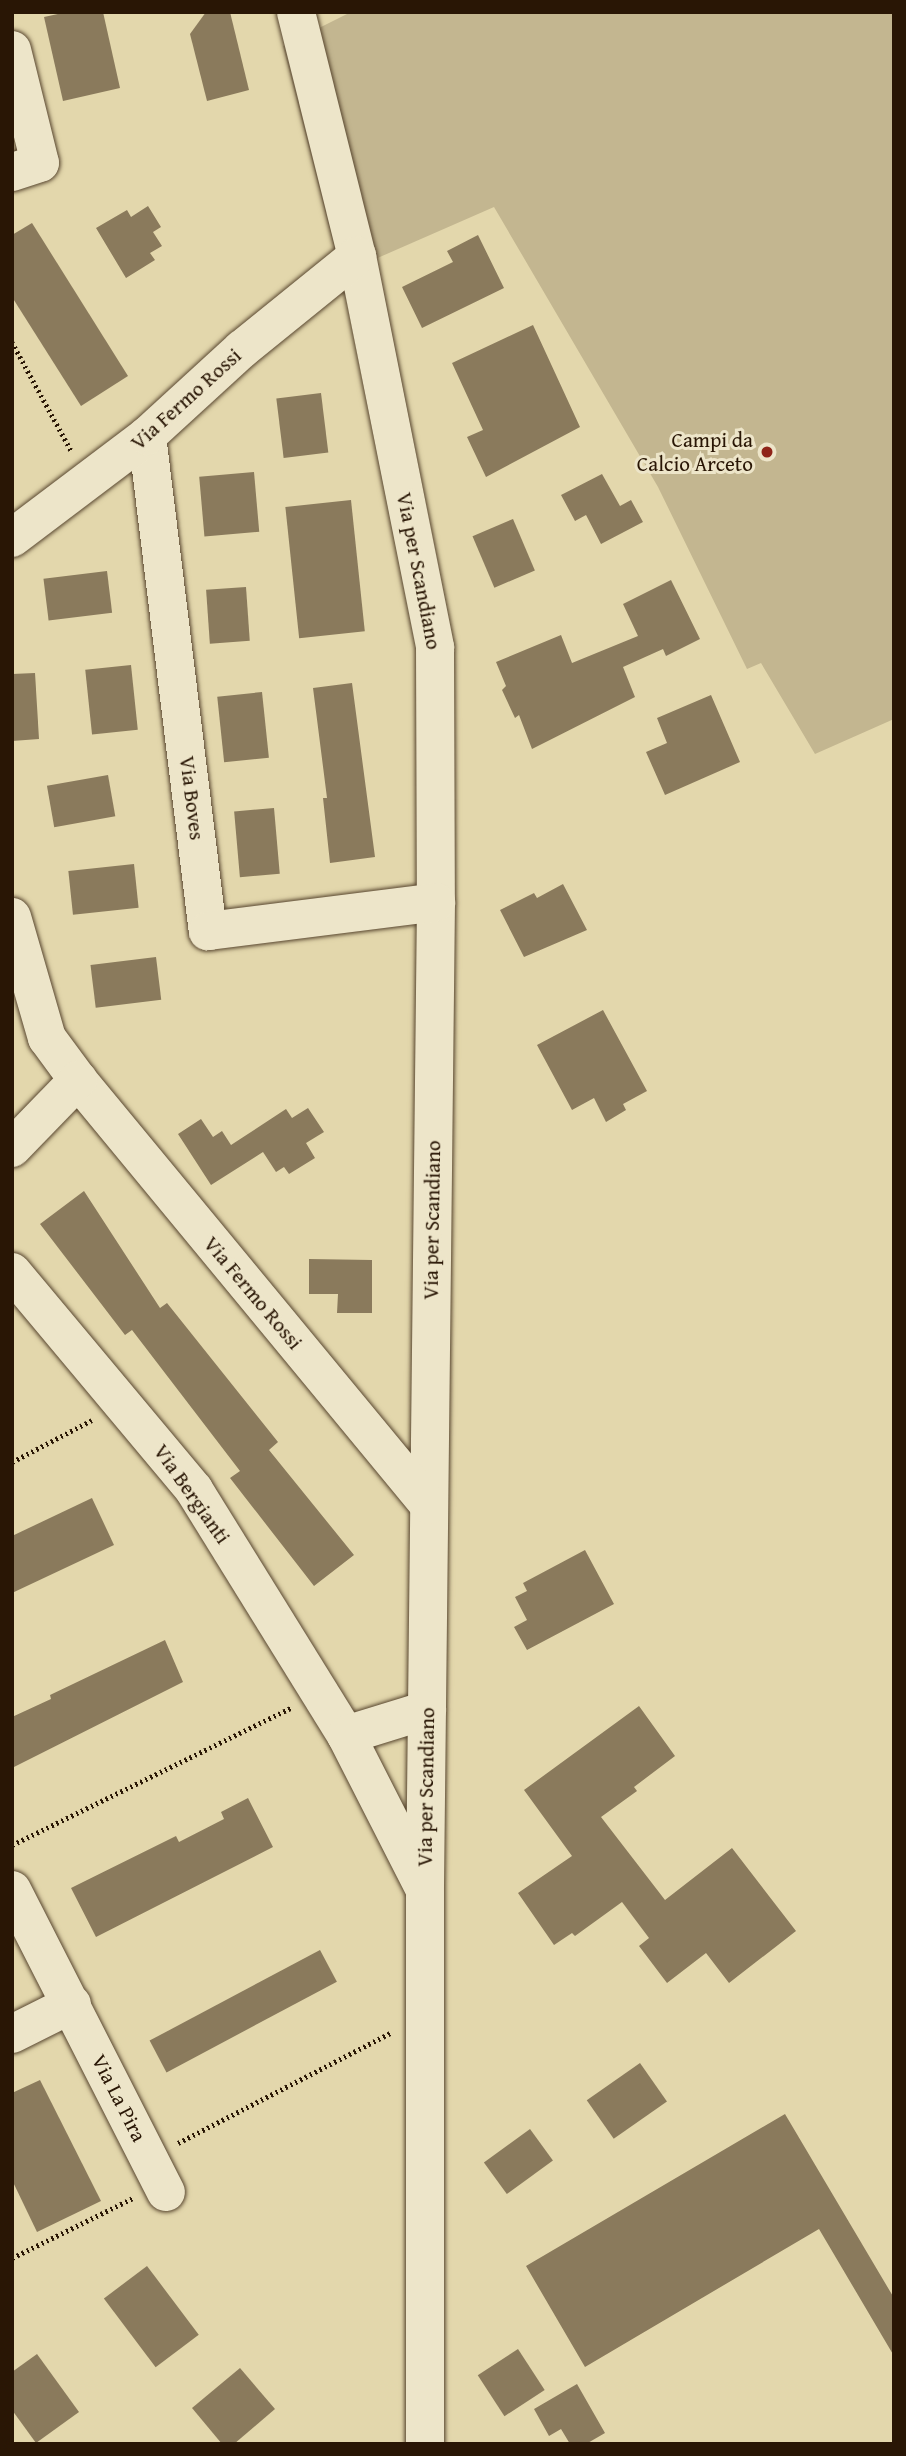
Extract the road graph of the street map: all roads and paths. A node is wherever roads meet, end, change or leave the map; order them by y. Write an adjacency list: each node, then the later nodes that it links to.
1 (296, 12): 4 (street, Via per Scandiano)
2 (12, 50): 3 (street)
3 (12, 172)
4 (357, 256): 6 (street, Via Fermo Rossi); 9 (street, Via per Scandiano)
5 (12, 342): 7 (path)
6 (147, 436): 7 (street, Via Fermo Rossi); 9 (street, Via Boves)
7 (89, 480): 8 (street, Via Fermo Rossi)
8 (12, 538)
9 (436, 902): 18 (street, Via per Scandiano)
10 (12, 917): 12 (street, Via Fermo Rossi)
11 (12, 992): 12 (street, Via Fermo Rossi)
12 (47, 1038): 13 (street, Via Fermo Rossi)
13 (78, 1080): 14 (street); 18 (street, Via Fermo Rossi)
14 (12, 1148)
15 (12, 1272): 16 (street, Via Bergianti)
16 (124, 1403): 17 (path); 19 (street, Via Bergianti)
17 (12, 1462)
18 (429, 1505): 20 (street, Via per Scandiano)
19 (320, 1694): 21 (street, Via Bergianti); 22 (path)
20 (427, 1710): 21 (street); 24 (street, Via per Scandiano)
21 (346, 1735): 24 (street, Via Bergianti)
22 (12, 1845)
23 (12, 1889): 25 (street, Via La Pira)
24 (425, 1891): 26 (street, Via per Scandiano)
25 (72, 2004): 27 (street); 28 (street, Via La Pira)
26 (425, 2015): 28 (path); 30 (street, Via per Scandiano)
27 (12, 2034)
28 (159, 2178): 29 (path)
29 (12, 2258)
30 (425, 2444)

